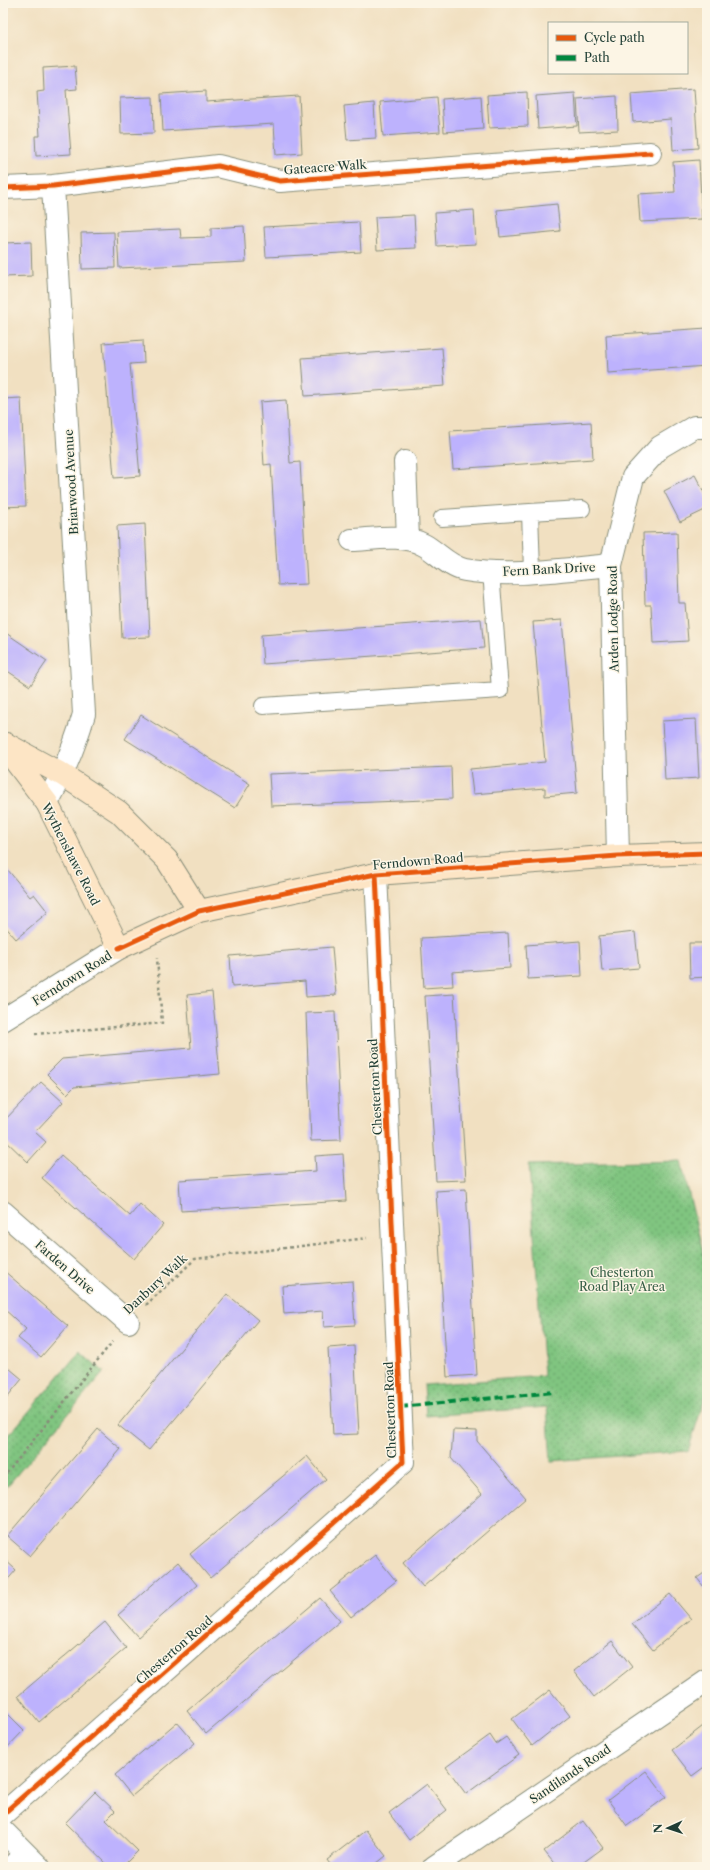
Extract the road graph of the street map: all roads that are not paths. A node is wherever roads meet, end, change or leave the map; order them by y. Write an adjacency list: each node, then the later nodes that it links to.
1 (650, 153): 2 (street, Gateacre Walk)
2 (54, 186): 3 (street, Gateacre Walk); 16 (street, Briarwood Avenue)
3 (3, 188)
4 (707, 427): 11 (street, Arden Lodge Road)
5 (405, 462): 9 (street)
6 (582, 509): 7 (lane)
7 (530, 512): 8 (lane); 13 (lane)
8 (442, 518)
9 (408, 539): 10 (street, Fern Bank Drive); 12 (street, Fern Bank Drive)
10 (352, 540)
11 (611, 565): 13 (street, Fern Bank Drive); 19 (street, Arden Lodge Road)
12 (490, 571): 13 (street, Fern Bank Drive); 14 (lane)
13 (532, 571)
14 (263, 706)
15 (3, 744): 16 (main road, Wythenshawe Road); 17 (main road, Wythenshawe Road)
16 (63, 775): 17 (street, Briarwood Avenue); 21 (main road, Wythenshawe Road)
17 (47, 803): 22 (main road, Wythenshawe Road)
18 (707, 853): 19 (main road, Ferndown Road)
19 (618, 856): 20 (main road, Ferndown Road)
20 (376, 874): 21 (main road, Ferndown Road); 27 (street, Chesterton Road)
21 (199, 911): 22 (main road, Ferndown Road)
22 (119, 948): 23 (street, Ferndown Road)
23 (3, 1020)
24 (3, 1212): 25 (street, Farden Drive)
25 (128, 1322)
26 (707, 1681): 31 (street, Sandilands Road)
27 (3, 1814)
28 (3, 1830): 29 (street)
29 (32, 1860): 30 (lane)
30 (8, 1867)
31 (434, 1867)

